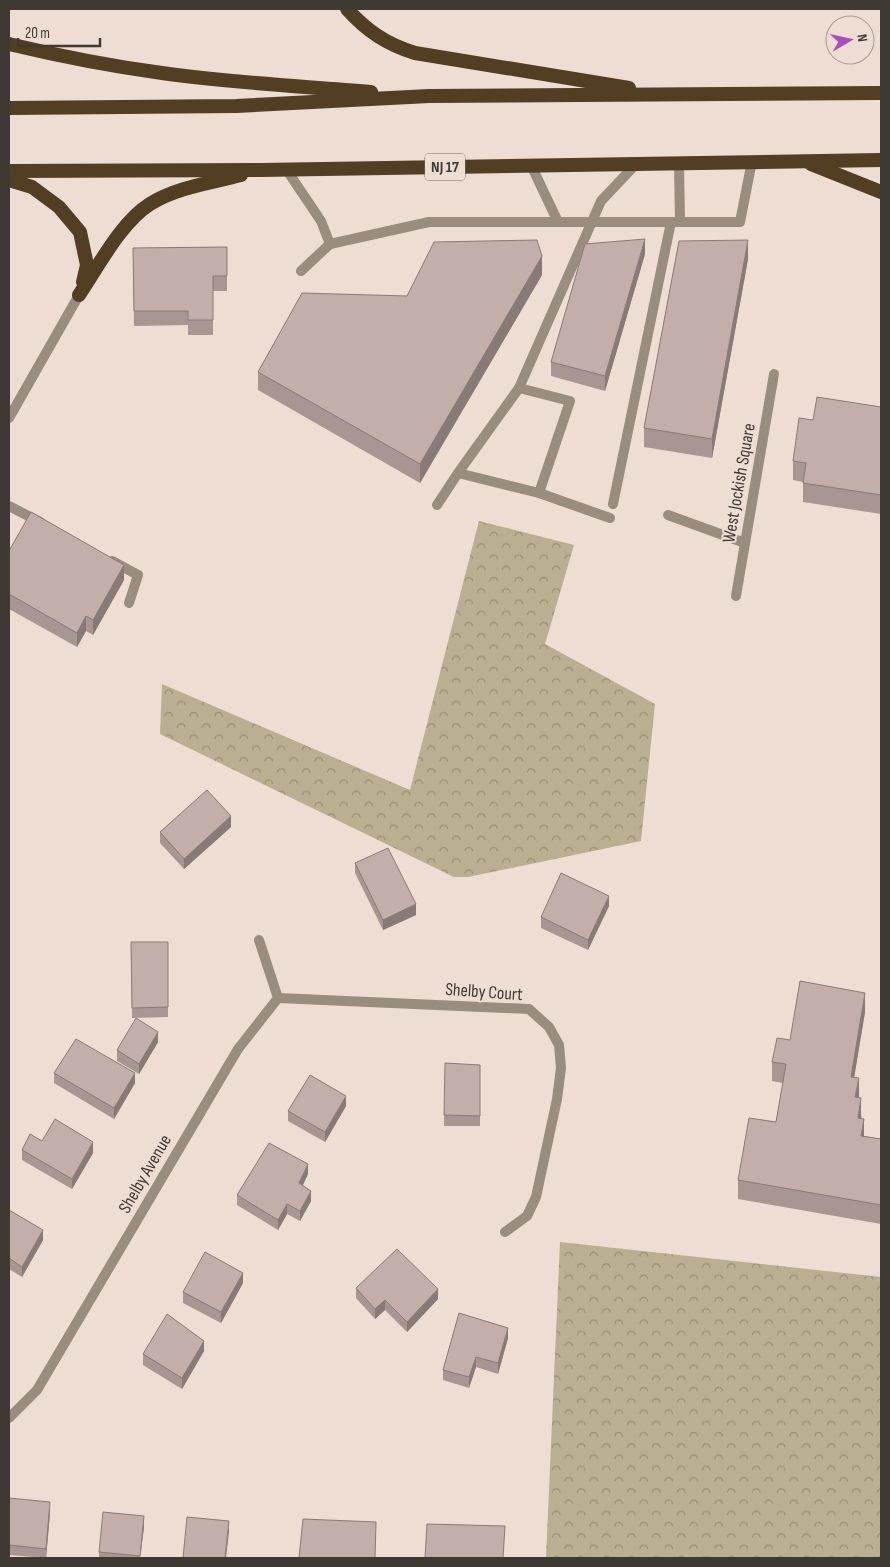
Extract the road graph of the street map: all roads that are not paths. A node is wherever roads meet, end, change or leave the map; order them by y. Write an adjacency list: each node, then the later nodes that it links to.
1 (347, 9): 4 (highway)
2 (9, 44): 5 (highway)
3 (881, 93): 4 (highway)
4 (666, 94): 5 (highway)
5 (429, 96): 6 (highway)
6 (9, 108)
7 (881, 160): 8 (highway, NJ 17)
8 (804, 161): 10 (highway, NJ 17); 17 (highway)
9 (679, 162): 10 (highway, NJ 17); 11 (highway, NJ 17); 20 (street)
10 (752, 162): 20 (street)
11 (637, 163): 12 (highway, NJ 17); 19 (street)
12 (531, 165): 13 (highway, NJ 17); 18 (street)
13 (286, 169): 14 (highway, NJ 17); 21 (street)
14 (261, 170): 15 (highway, NJ 17); 23 (highway)
15 (9, 171)
16 (9, 180): 23 (highway)
17 (881, 192)
18 (558, 222): 19 (street); 21 (street)
19 (592, 222): 20 (street); 25 (street)
20 (676, 222): 30 (street)
21 (330, 244): 22 (street)
22 (301, 271)
23 (79, 295): 26 (street)
24 (774, 374): 35 (street, West Jockish Square)
25 (519, 388): 27 (street); 28 (street)
26 (9, 418)
27 (458, 473): 28 (street); 29 (street)
28 (539, 493): 33 (street)
29 (436, 504)
30 (612, 504)
31 (9, 506): 34 (street)
32 (668, 515): 35 (street)
33 (610, 518)
34 (52, 528)
35 (745, 543): 37 (street, West Jockish Square)
36 (104, 556): 38 (street)
37 (736, 596)
38 (129, 603)
39 (259, 940): 40 (street)
40 (278, 998): 41 (street, Shelby Court); 42 (street, Shelby Avenue)
41 (505, 1232)
42 (9, 1418)

